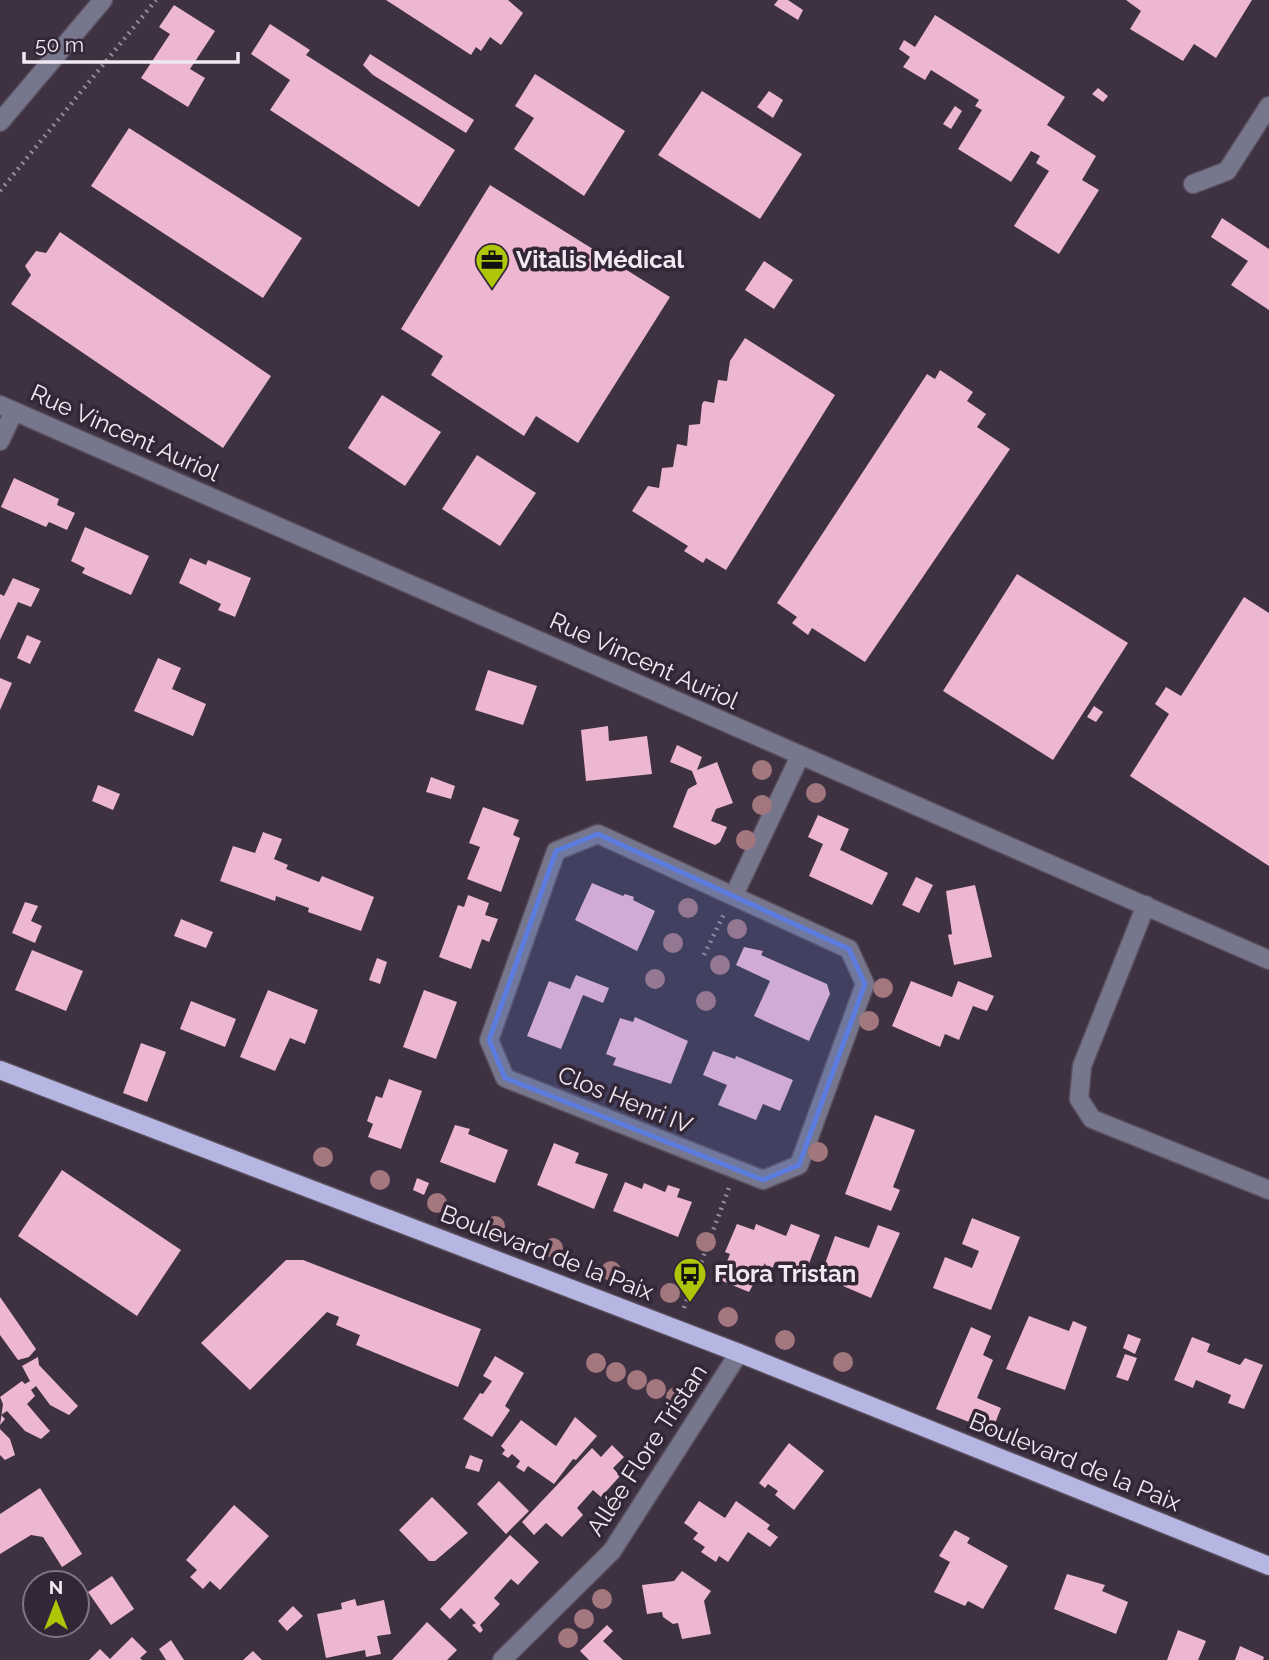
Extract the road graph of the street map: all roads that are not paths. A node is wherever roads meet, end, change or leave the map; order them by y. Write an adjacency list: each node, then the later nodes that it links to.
1 (103, 0): 3 (street)
2 (1269, 106): 4 (street)
3 (0, 122)
4 (1193, 184)
5 (7, 408): 6 (street); 7 (street, Rue Vincent Auriol)
6 (0, 441)
7 (800, 756): 8 (street); 9 (street, Rue Vincent Auriol)
8 (734, 895): 8 (street, Clos Henri IV)
9 (1146, 905): 10 (street, Rue Vincent Auriol); 12 (street)
10 (1269, 960)
11 (0, 1070): 13 (main road, Boulevard de la Paix)
12 (1269, 1190)
13 (740, 1353): 14 (main road, Boulevard de la Paix); 15 (street, Allée Flore Tristan)
14 (1269, 1566)
15 (502, 1660)

